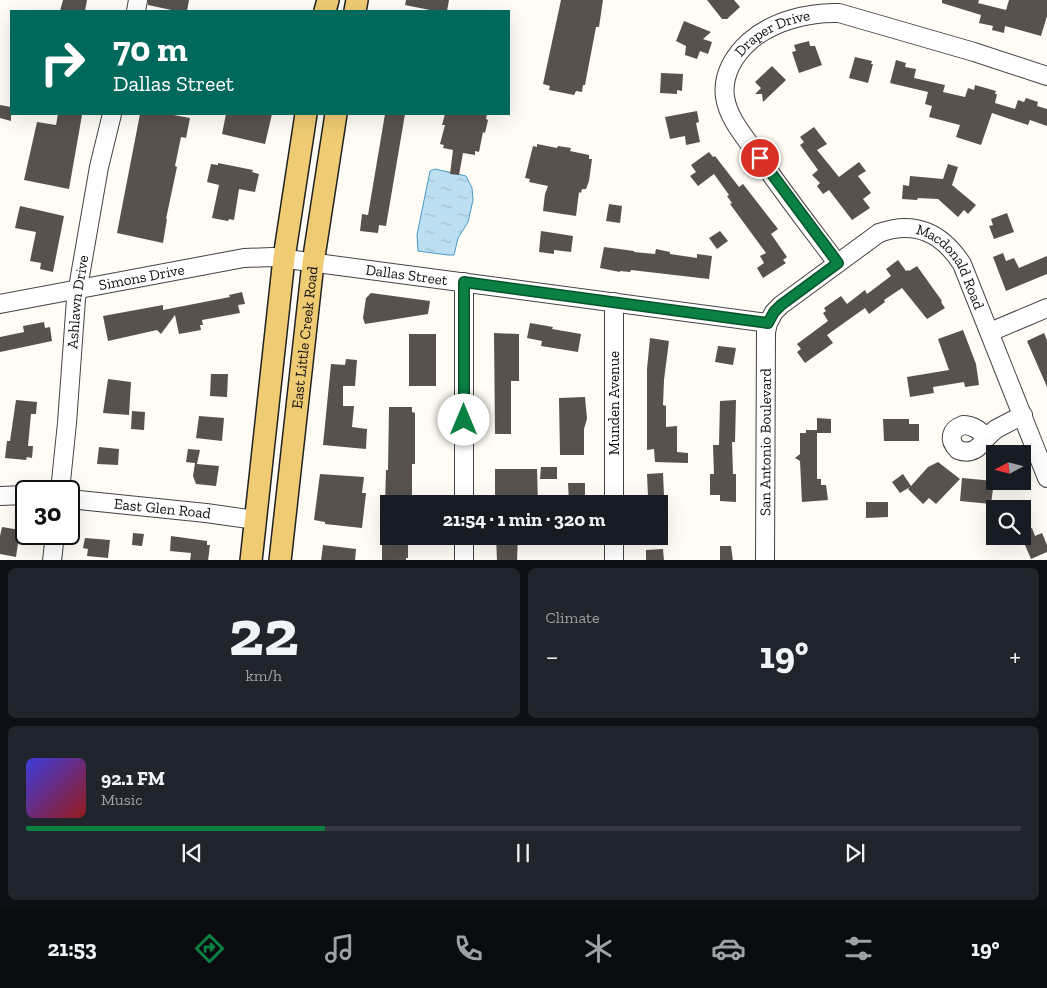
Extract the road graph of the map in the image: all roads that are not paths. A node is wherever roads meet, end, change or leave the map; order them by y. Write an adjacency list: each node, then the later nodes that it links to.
1 (1047, 76): 7 (street, Draper Drive)
2 (112, 115): 9 (street, Ashlawn Drive)
3 (306, 115): 5 (main road, East Little Creek Road)
4 (336, 115): 6 (main road, East Little Creek Road)
5 (284, 258): 6 (street, Dallas Street); 9 (street, Simons Drive); 24 (main road, East Little Creek Road)
6 (313, 263): 8 (street, Dallas Street); 30 (main road, East Little Creek Road)
7 (838, 263): 13 (street, Macdonald Road); 14 (street, Macdonald Road)
8 (464, 282): 10 (street, Dallas Street); 20 (street)
9 (78, 288): 11 (street, Simons Drive); 18 (street, Ashlawn Drive)
10 (614, 302): 13 (street, Dallas Street); 21 (street, Munden Avenue)
11 (0, 304)
12 (1047, 308): 14 (street)
13 (768, 323): 33 (street, San Antonio Boulevard)
14 (990, 332): 15 (street, Macdonald Road)
15 (1023, 416): 16 (street); 17 (street, Macdonald Road)
16 (987, 437)
17 (1047, 478)
18 (61, 480)
19 (15, 495): 22 (street)
20 (464, 495)
21 (614, 495)
22 (0, 496)
23 (80, 500): 24 (street, East Glen Road)
24 (256, 520): 29 (main road, East Little Creek Road)
25 (54, 545): 28 (street)
26 (464, 545): 31 (street)
27 (614, 545): 32 (street)
28 (52, 560)
29 (251, 560)
30 (280, 560)
31 (464, 560)
32 (614, 560)
33 (765, 560)

